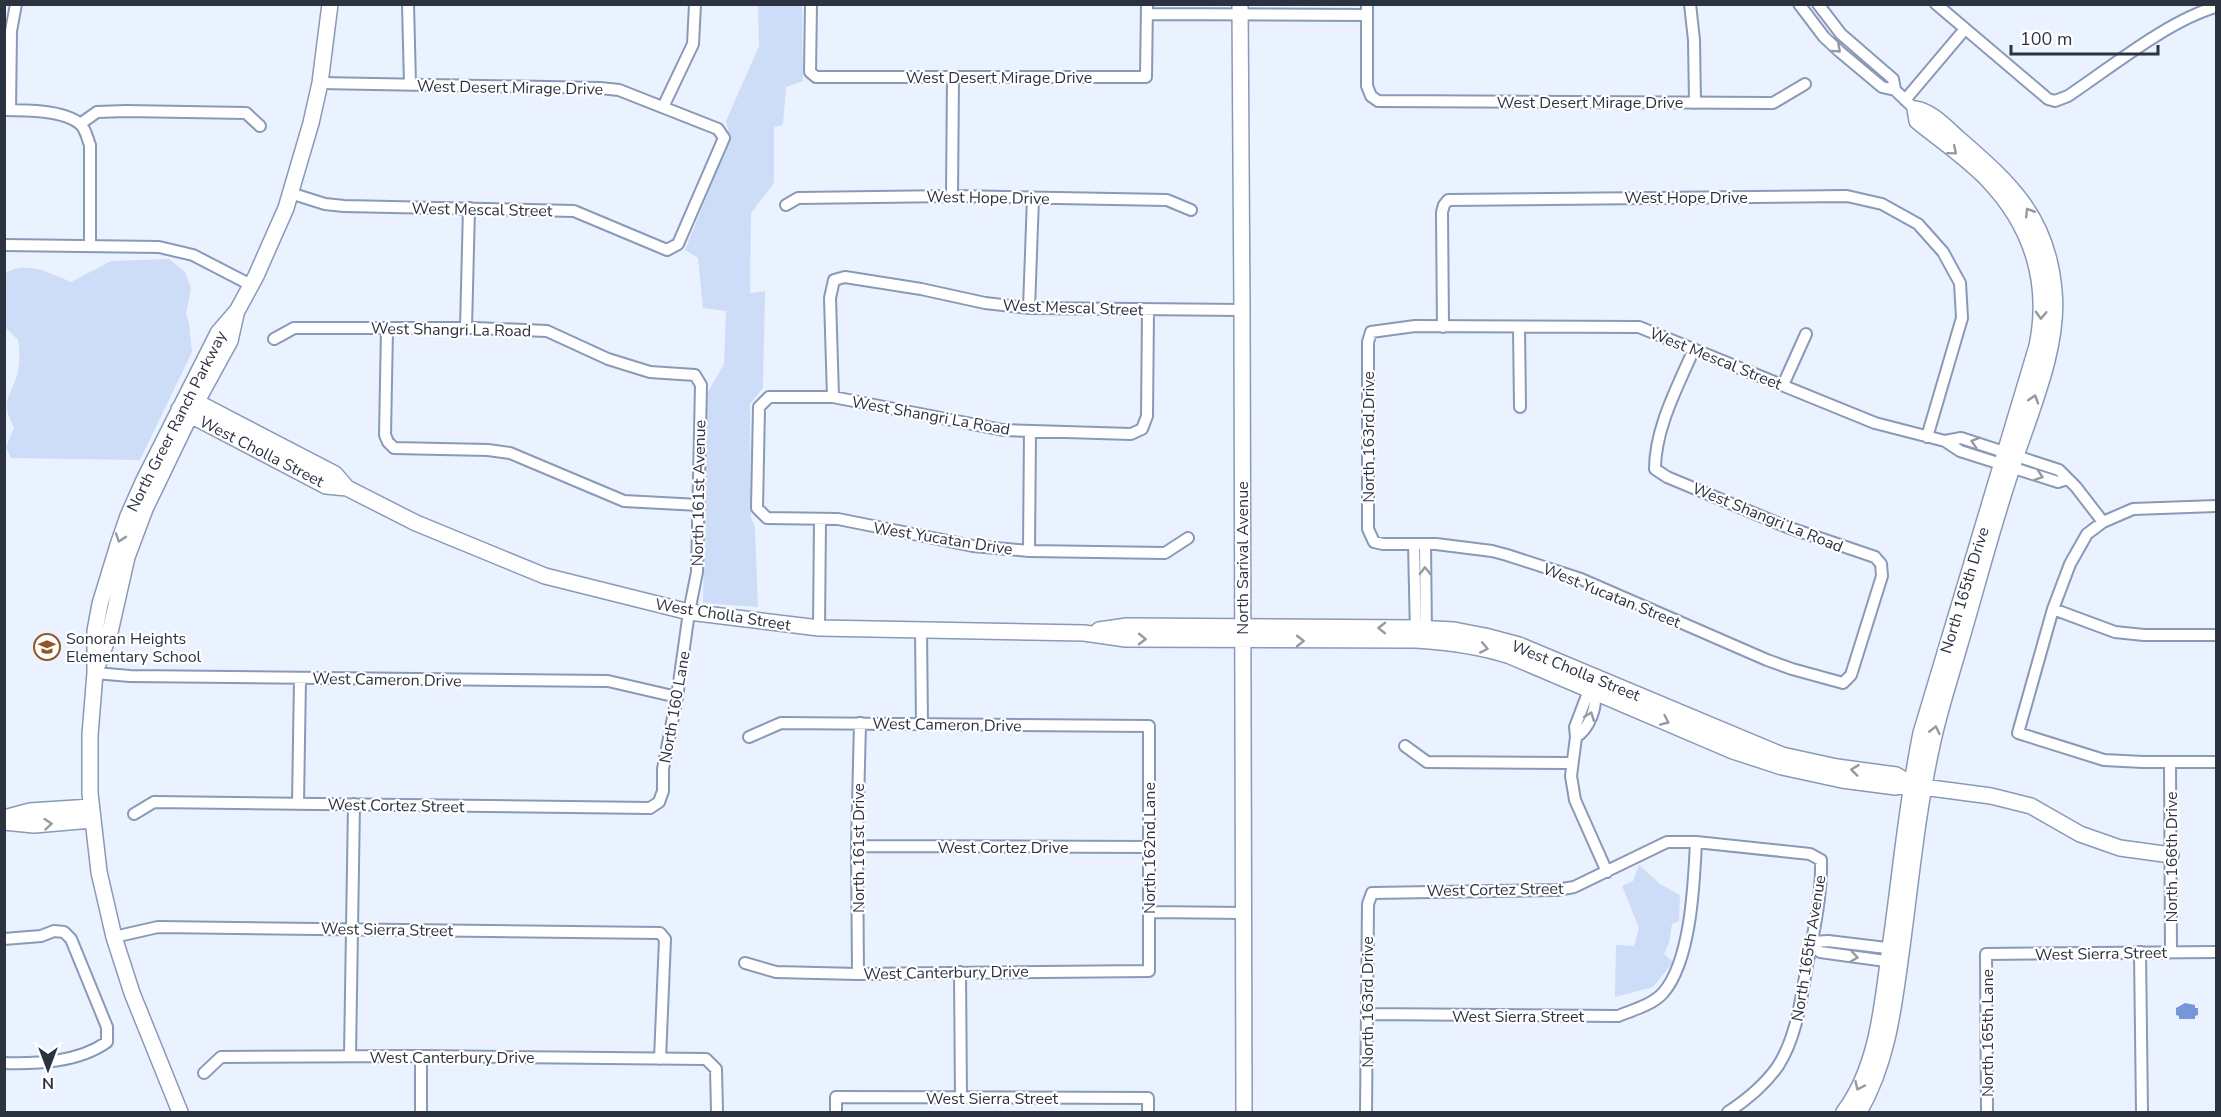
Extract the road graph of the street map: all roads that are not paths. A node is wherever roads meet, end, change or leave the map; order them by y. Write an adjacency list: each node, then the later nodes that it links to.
1 (16, 4): 23 (street)
2 (330, 4): 16 (street, North Greer Ranch Parkway)
3 (408, 4): 17 (street)
4 (695, 4): 22 (street)
5 (810, 4): 15 (street, West Desert Mirage Drive)
6 (1690, 4): 20 (street)
7 (1799, 4): 19 (street, one-way to 19)
8 (1818, 4): 19 (street)
9 (1936, 4): 14 (street)
10 (2217, 7): 14 (street)
11 (1147, 9): 12 (street); 15 (street, West Desert Mirage Drive)
12 (1240, 10): 13 (street); 38 (street, North Sarival Avenue)
13 (1367, 10): 20 (street, West Desert Mirage Drive)
14 (1965, 29): 21 (street)
15 (953, 77): 27 (street)
16 (320, 83): 17 (street, West Desert Mirage Drive); 26 (street, North Greer Ranch Parkway)
17 (410, 84): 22 (street, West Desert Mirage Drive)
18 (1805, 84): 20 (street, West Desert Mirage Drive)
19 (1895, 90): 21 (street)
20 (1695, 102)
21 (1910, 105): 54 (street, North 165th Drive)
22 (663, 107): 34 (street, West Desert Mirage Drive)
23 (7, 110): 24 (street)
24 (80, 124): 25 (street); 33 (street)
25 (260, 126)
26 (290, 193): 30 (street, West Mescal Street); 35 (street, North Greer Ranch Parkway)
27 (952, 196): 28 (street, West Hope Drive); 29 (street, West Hope Drive)
28 (1033, 198): 31 (street, West Hope Drive); 36 (street)
29 (786, 205)
30 (469, 208): 34 (street, West Mescal Street); 40 (street)
31 (1191, 210)
32 (4, 245): 33 (street)
33 (90, 246): 35 (street)
34 (667, 250)
35 (251, 285): 50 (street, North Greer Ranch Parkway)
36 (1029, 308): 37 (street, West Mescal Street); 49 (street, West Mescal Street)
37 (1148, 310): 38 (street, West Mescal Street); 52 (street, West Shangri La Road)
38 (1242, 310): 68 (street, North Sarival Avenue)
39 (1443, 327): 41 (street, West Mescal Street); 43 (street, West Mescal Street); 53 (street, West Hope Drive)
40 (466, 328): 42 (street, West Shangri La Road); 47 (street, West Shangri La Road)
41 (1519, 328): 46 (street, West Mescal Street); 51 (street)
42 (387, 329): 45 (street, West Shangri La Road); 55 (street)
43 (1371, 332): 61 (street, North 163rd Drive)
44 (1806, 334): 48 (street)
45 (274, 339)
46 (1694, 349): 48 (street, West Mescal Street); 73 (street, West Shangri La Road)
47 (695, 375): 55 (street, North 161st Avenue)
48 (1783, 385): 53 (street, West Mescal Street)
49 (833, 397): 52 (street, West Shangri La Road); 57 (street, West Shangri La Road)
50 (188, 406): 65 (street, West Cholla Street); 71 (street, North Greer Ranch Parkway)
51 (1520, 407)
52 (1030, 431): 63 (street)
53 (1927, 437): 54 (street, West Mescal Street)
54 (2008, 459): 59 (street, West Mescal Street); 84 (street, North 165th Drive)
55 (699, 505): 65 (street, North 161st Avenue)
56 (2217, 506): 59 (street)
57 (767, 518): 58 (street, West Yucatan Drive)
58 (820, 520): 63 (street, West Yucatan Drive); 66 (street)
59 (2103, 522): 64 (street)
60 (1188, 538): 63 (street, West Yucatan Drive)
61 (1374, 542): 62 (street, West Yucatan Street)
62 (1420, 544): 69 (street); 73 (street, West Yucatan Street)
63 (1029, 551)
64 (2053, 609): 70 (street); 81 (street)
65 (689, 612): 66 (street, West Cholla Street); 75 (street, North 160 Lane)
66 (819, 628): 67 (street, West Cholla Street)
67 (921, 630): 68 (street, West Cholla Street); 77 (street)
68 (1243, 634): 69 (street, West Cholla Street); 99 (street, North Sarival Avenue)
69 (1421, 635): 74 (street, West Cholla Street)
70 (2217, 635)
71 (95, 674): 72 (street, West Cameron Drive); 88 (street, North Greer Ranch Parkway)
72 (300, 678): 75 (street, West Cameron Drive); 86 (street)
73 (1843, 683)
74 (1597, 685): 83 (street); 84 (street, West Cholla Street)
75 (677, 697): 85 (street, North 160 Lane)
76 (860, 723): 77 (street, West Cameron Drive); 79 (street, West Cameron Drive); 92 (street, North 161st Drive)
77 (922, 724): 78 (street, West Cameron Drive)
78 (1149, 726): 93 (street, North 162nd Lane)
79 (749, 737)
80 (1405, 746): 83 (street)
81 (2170, 762): 82 (street); 94 (street, North 166th Drive)
82 (2217, 762)
83 (1571, 763): 96 (street)
84 (1917, 786): 94 (street, West Cholla Street); 108 (street, North 165th Drive)
85 (659, 802): 87 (street, West Cortez Street)
86 (298, 804): 87 (street, West Cortez Street); 89 (street, West Cortez Street)
87 (354, 804): 100 (street)
88 (91, 814): 90 (street); 101 (street, North Greer Ranch Parkway)
89 (134, 814)
90 (4, 820)
91 (1696, 842): 95 (street, West Cortez Street); 96 (street, West Cortez Street); 113 (street, West Sierra Street)
92 (857, 846): 93 (street, West Cortez Drive); 112 (street, North 161st Drive)
93 (1149, 847): 98 (street, North 162nd Lane)
94 (2171, 855): 105 (street, North 166th Drive)
95 (1821, 860): 103 (street, North 165th Avenue)
96 (1607, 872): 97 (street, West Cortez Street)
97 (1372, 893): 113 (street, North 163rd Drive)
98 (1149, 912): 99 (street); 110 (street, North 162nd Lane)
99 (1244, 913): 126 (street, North Sarival Avenue)
100 (352, 928): 101 (street, West Sierra Street); 114 (street); 116 (street, West Sierra Street)
101 (114, 937): 121 (street, North Greer Ranch Parkway)
102 (4, 939): 117 (street)
103 (1812, 942): 108 (street); 128 (street, North 165th Avenue)
104 (2140, 952): 105 (street, West Sierra Street); 107 (street, West Sierra Street); 130 (street)
105 (2171, 952): 106 (street, West Sierra Street)
106 (2217, 952)
107 (1986, 954): 129 (street, North 165th Lane)
108 (1895, 956): 120 (street, North 165th Drive, one-way to 120); 120 (street, North 165th Drive)
109 (745, 963): 112 (street, West Canterbury Drive)
110 (1149, 971): 111 (street, West Canterbury Drive)
111 (960, 972): 112 (street, West Canterbury Drive); 119 (street)
112 (858, 974)
113 (1368, 1014): 127 (street, North 163rd Drive)
114 (350, 1056): 115 (street, West Canterbury Drive); 118 (street, West Canterbury Drive)
115 (421, 1056): 116 (street, West Canterbury Drive); 122 (street)
116 (660, 1059): 123 (street, West Canterbury Drive)
117 (4, 1063)
118 (204, 1072)
119 (961, 1098): 124 (street, West Sierra Street); 125 (street, West Sierra Street)
120 (1851, 1112)
121 (180, 1113)
122 (421, 1113)
123 (717, 1113)
124 (836, 1113)
125 (1148, 1113)
126 (1244, 1113)
127 (1366, 1113)
128 (1728, 1113)
129 (1987, 1113)
130 (2142, 1113)

